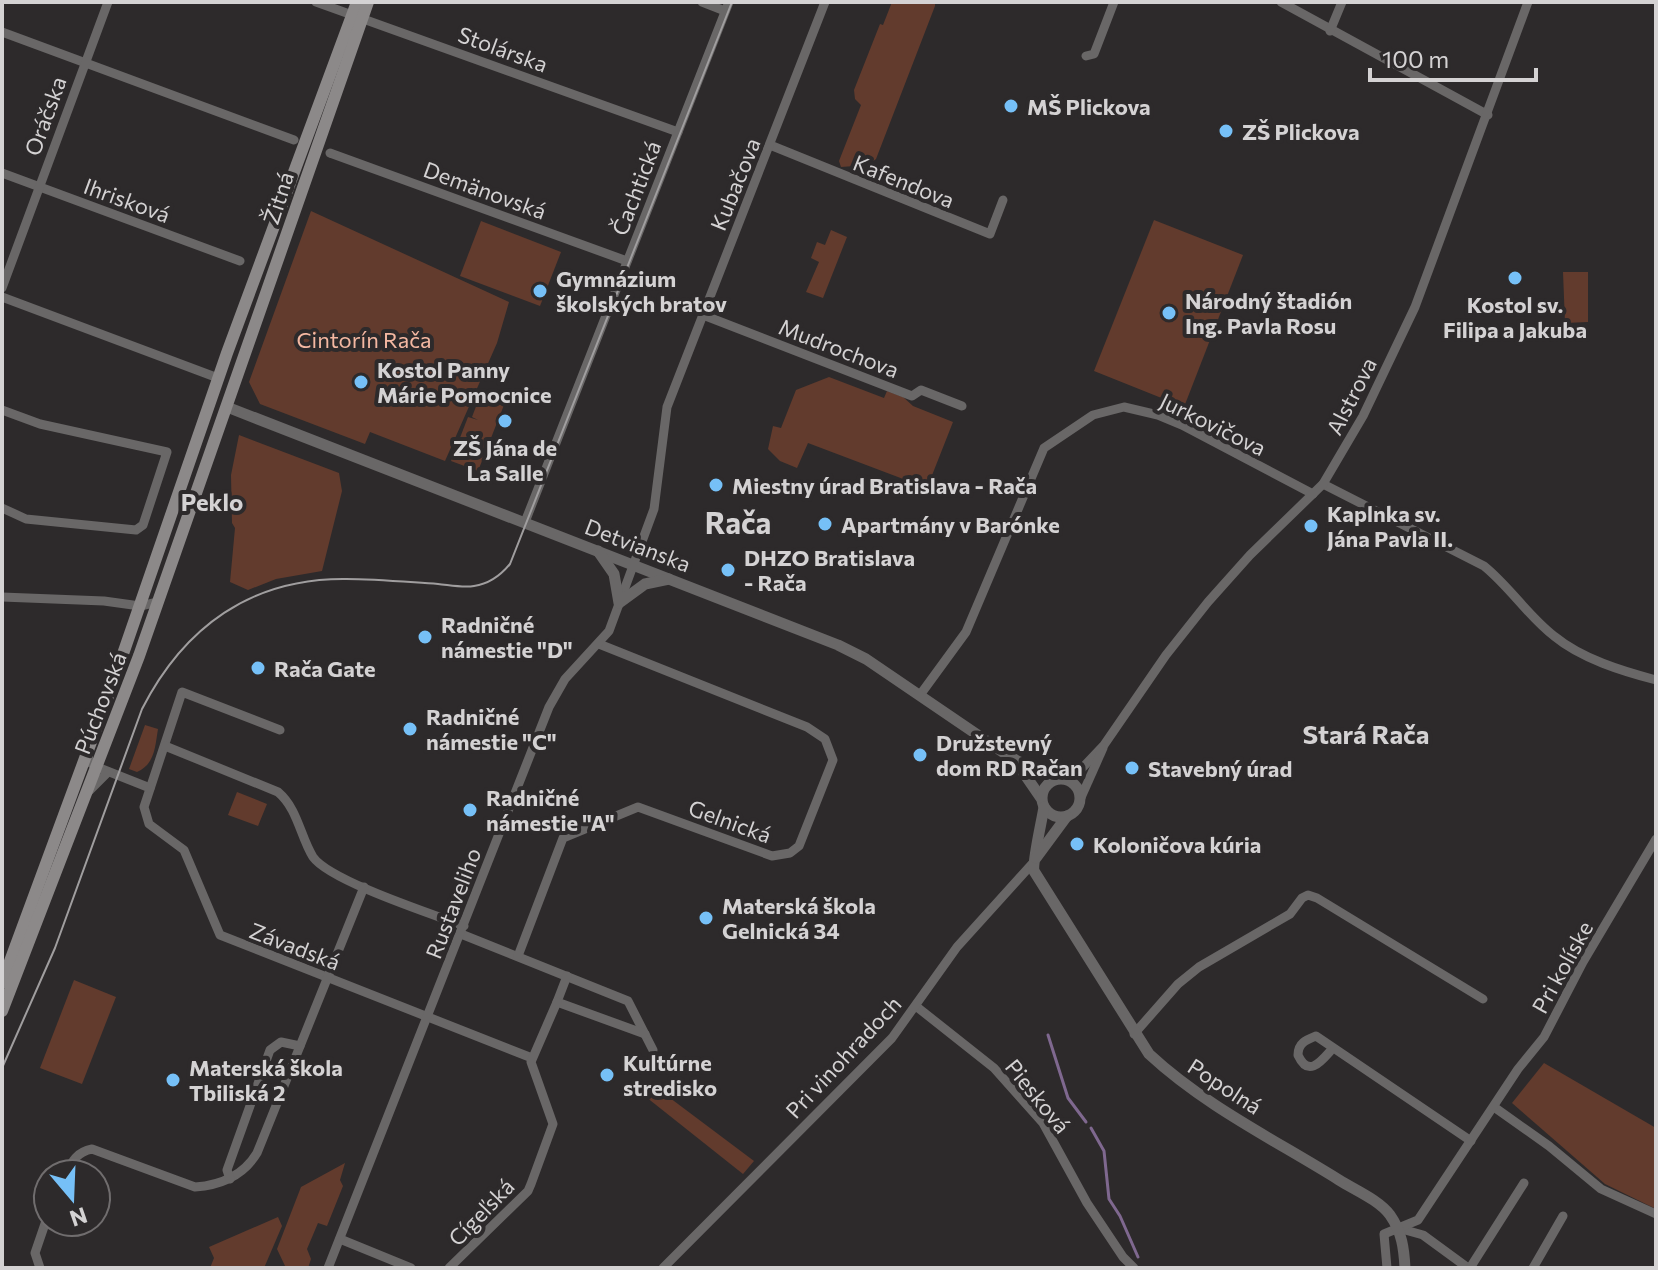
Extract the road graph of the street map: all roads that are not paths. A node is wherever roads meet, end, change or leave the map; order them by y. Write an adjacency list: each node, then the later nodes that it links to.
1 (108, 2): 15 (street, Oráčska)
2 (316, 2): 11 (street, Stolárska)
3 (368, 2): 11 (main road, Žitná)
4 (702, 2): 10 (street)
5 (825, 2): 19 (street, Kubačova)
6 (1114, 2): 14 (street)
7 (1281, 2): 12 (street)
8 (1342, 2): 12 (street)
9 (1528, 2): 16 (street, Alstrova)
10 (727, 6): 17 (street, Čachtická)
11 (358, 11): 17 (street, Stolárska); 29 (main road, Žitná); 31 (main road, Žitná)
12 (1330, 31): 16 (street)
13 (2, 32): 15 (street)
14 (1086, 56)
15 (84, 62): 18 (street); 22 (street, Oráčska)
16 (1488, 115): 34 (street, Alstrova)
17 (678, 132): 25 (street, Čachtická)
18 (294, 140)
19 (770, 145): 23 (street, Kafendova); 28 (street, Kubačova)
20 (330, 153): 25 (street, Demänovská)
21 (2, 173): 22 (street, Ihrisková)
22 (39, 187): 24 (street, Ihrisková); 26 (street, Oráčska)
23 (1003, 200)
24 (240, 261)
25 (627, 261): 37 (street, Čachtická)
26 (2, 288)
27 (2, 297): 29 (street)
28 (703, 315): 30 (street, Mudrochova); 39 (street, Kubačova)
29 (218, 378): 31 (main road); 33 (main road, Púchovská)
30 (962, 406)
31 (227, 407): 33 (main road); 37 (street, Detvianska); 42 (main road, Púchovská)
32 (2, 410): 36 (street)
33 (204, 421): 44 (main road, Púchovská)
34 (1323, 484): 35 (street, Alstrova); 46 (street)
35 (1313, 494): 47 (street, Jurkovičova); 49 (street, Alstrova)
36 (2, 508)
37 (525, 522): 38 (street, Detvianska)
38 (598, 551): 39 (street, Detvianska); 43 (street)
39 (634, 565): 40 (street, Detvianska); 43 (street, Rustaveliho)
40 (670, 579): 43 (street); 47 (street, Detvianska)
41 (2, 597): 44 (street)
42 (158, 602): 44 (street); 53 (main road, Púchovská)
43 (619, 603): 45 (street, Rustaveliho)
44 (140, 606): 51 (main road, Púchovská)
45 (599, 644): 63 (street, Rustaveliho); 64 (street, Gelnická)
46 (1656, 680)
47 (920, 695): 52 (street, Detvianska)
48 (280, 730): 50 (street, Závadská)
49 (1104, 745): 55 (street, Alstrova); 58 (street, Alstrova)
50 (165, 746): 56 (street, Závadská); 62 (street)
51 (88, 751): 53 (street); 67 (main road, Púchovská)
52 (1013, 759): 54 (street, Detvianska); 57 (street, Detvianska)
53 (102, 770): 56 (street); 71 (main road, Púchovská)
54 (1056, 779): 55 (street); 57 (street)
55 (1070, 781): 58 (street)
56 (150, 788): 66 (street, Závadská)
57 (1042, 802): 59 (street); 61 (street)
58 (1079, 802): 59 (street)
59 (1067, 816): 61 (street, Pri vinohradoch)
60 (1656, 839): 79 (street, Pri kolíske)
61 (1034, 861): 70 (street, Pri vinohradoch); 74 (street, Popolná)
62 (364, 887): 63 (street); 66 (street)
63 (462, 930): 64 (street); 72 (street, Rustaveliho)
64 (518, 956): 65 (street)
65 (567, 976): 69 (street); 73 (street)
66 (328, 979): 72 (street, Závadská); 75 (street)
67 (2, 983)
68 (1483, 999): 74 (street)
69 (557, 1002): 73 (street); 78 (street)
70 (917, 1007): 93 (street, Pri vinohradoch); 94 (street, Piesková)
71 (2, 1011)
72 (427, 1017): 78 (street); 88 (street, Rustaveliho)
73 (645, 1034): 77 (street)
74 (1134, 1034): 86 (street, Popolná)
75 (300, 1046): 82 (street); 82 (street)
76 (1333, 1048): 80 (street)
77 (653, 1050)
78 (532, 1058): 92 (street, Cígeľská)
79 (1494, 1107): 80 (street, Pri kolíske); 84 (street)
80 (1471, 1141): 86 (street, Pri kolíske)
81 (74, 1158): 82 (street)
82 (230, 1179)
83 (1524, 1183): 97 (street, Popolná)
84 (1656, 1214)
85 (1563, 1216): 98 (street)
86 (1398, 1228): 95 (street); 96 (street); 97 (street, Popolná)
87 (40, 1238): 89 (street)
88 (340, 1239): 90 (street, Rustaveliho); 91 (street)
89 (40, 1268)
90 (328, 1268)
91 (411, 1268)
92 (449, 1268)
93 (663, 1268)
94 (1134, 1268)
95 (1387, 1268)
96 (1405, 1268)
97 (1469, 1268)
98 (1533, 1268)

